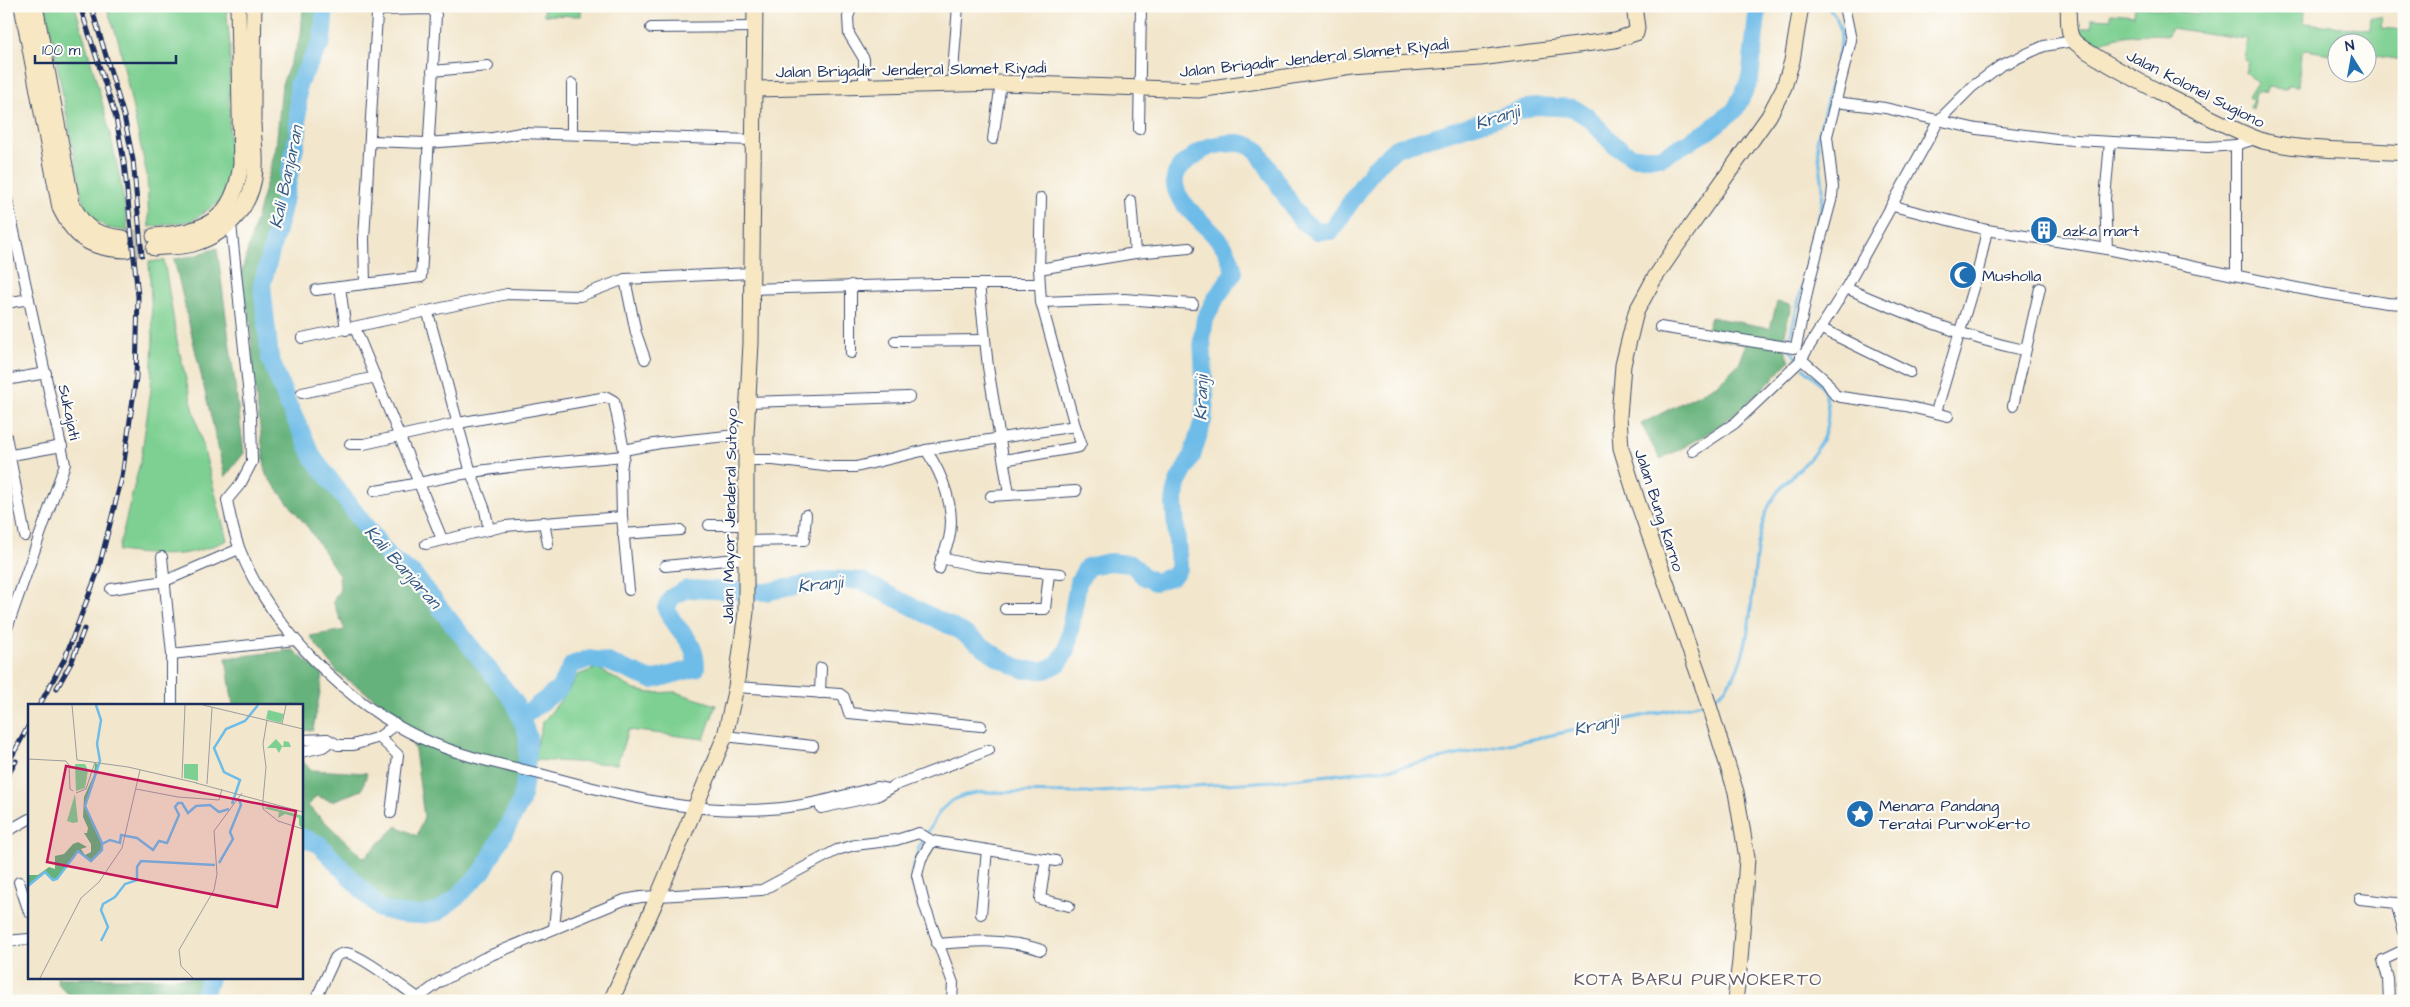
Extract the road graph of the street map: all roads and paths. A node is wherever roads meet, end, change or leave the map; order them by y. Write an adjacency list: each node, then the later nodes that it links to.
1 (22, 6): 2 (main road)
2 (35, 6)
3 (238, 6): 41 (main road)
4 (254, 6): 41 (main road)
5 (755, 6): 14 (main road, Jalan Mayor Jenderal Sutoyo)
6 (852, 6): 22 (street)
7 (958, 6): 21 (street)
8 (1141, 6): 23 (street)
9 (1634, 6): 23 (main road, Jalan Brigadir Jenderal Slamet Riyadi)
10 (1801, 6): 170 (main road, Jalan Bung Karno)
11 (1844, 6): 25 (street)
12 (2068, 6): 16 (main road)
13 (403, 8): 18 (street); 32 (street)
14 (754, 27): 15 (street); 24 (main road, Jalan Mayor Jenderal Sutoyo)
15 (651, 28)
16 (2074, 41): 26 (street); 30 (main road, Jalan Kolonel Sugiono)
17 (488, 66): 18 (street)
18 (432, 71): 33 (street)
19 (1001, 83): 21 (main road, Jalan Brigadir Jenderal Slamet Riyadi); 23 (main road, Jalan Brigadir Jenderal Slamet Riyadi); 29 (street)
20 (572, 84): 28 (street)
21 (952, 84): 22 (main road, Jalan Brigadir Jenderal Slamet Riyadi)
22 (864, 87): 24 (main road, Jalan Brigadir Jenderal Slamet Riyadi)
23 (1138, 88): 27 (street)
24 (756, 89): 31 (main road, Jalan Mayor Jenderal Sutoyo)
25 (1835, 102): 26 (street); 72 (street)
26 (1939, 120): 34 (street); 40 (street)
27 (1139, 129)
28 (572, 134): 31 (street); 33 (street)
29 (993, 139)
30 (2255, 139): 35 (street); 36 (main road, Jalan Kolonel Sugiono)
31 (754, 140): 47 (main road, Jalan Mayor Jenderal Sutoyo)
32 (370, 141): 33 (street); 50 (street)
33 (427, 142): 50 (street)
34 (2110, 142): 35 (street); 44 (street)
35 (2236, 145): 48 (street)
36 (2404, 153)
37 (6, 195): 59 (street, Sukajati)
38 (1041, 198): 46 (street)
39 (1131, 201): 45 (street)
40 (1893, 206): 42 (street); 55 (street)
41 (230, 224): 120 (street)
42 (1987, 230): 44 (street); 68 (street)
43 (1189, 248): 45 (street)
44 (2107, 249): 48 (street)
45 (1135, 253): 46 (street)
46 (1039, 269): 52 (street)
47 (751, 273): 49 (street); 57 (main road, Jalan Mayor Jenderal Sutoyo)
48 (2236, 274): 63 (street)
49 (625, 279): 64 (street); 75 (street)
50 (365, 283): 54 (street)
51 (979, 284): 52 (street); 53 (street); 70 (street)
52 (1039, 284): 60 (street)
53 (851, 285): 57 (street); 74 (street)
54 (340, 287): 58 (street); 67 (street)
55 (1846, 288): 66 (street); 68 (street)
56 (2040, 288): 73 (street)
57 (750, 289): 83 (main road, Jalan Mayor Jenderal Sutoyo)
58 (316, 290)
59 (28, 299): 61 (street); 78 (street, Sukajati)
60 (1041, 302): 62 (street); 88 (street)
61 (6, 303)
62 (1193, 304)
63 (2404, 304)
64 (428, 313): 67 (street); 87 (street)
65 (1660, 328): 72 (street)
66 (1820, 328): 76 (street); 77 (street)
67 (351, 329): 69 (street); 79 (street)
68 (1960, 333): 73 (street); 85 (street)
69 (302, 338)
70 (985, 340): 71 (street); 92 (street)
71 (895, 341)
72 (1792, 347): 76 (street)
73 (2024, 350): 84 (street)
74 (850, 353)
75 (645, 359)
76 (1801, 360): 85 (street); 96 (street)
77 (1910, 372)
78 (46, 373): 80 (street); 94 (street, Sukajati)
79 (376, 377): 81 (street); 91 (street)
80 (6, 380)
81 (302, 392)
82 (909, 397): 83 (street)
83 (749, 402): 89 (main road, Jalan Mayor Jenderal Sutoyo)
84 (2013, 406)
85 (1936, 412): 86 (street)
86 (1948, 416)
87 (458, 423): 91 (street); 97 (street); 101 (street)
88 (1075, 426): 92 (street); 100 (street)
89 (746, 434): 97 (street); 99 (main road, Jalan Mayor Jenderal Sutoyo)
90 (6, 436): 98 (street)
91 (400, 436): 93 (street); 102 (street)
92 (1000, 437): 95 (street); 100 (street)
93 (350, 444)
94 (62, 446): 98 (street); 130 (street, Sukajati)
95 (926, 450): 99 (street); 124 (street)
96 (1693, 451)
97 (624, 453): 101 (street); 108 (street)
98 (8, 455): 115 (street)
99 (747, 460): 110 (main road, Jalan Mayor Jenderal Sutoyo)
100 (1004, 460): 105 (street)
101 (471, 473): 102 (street); 112 (street)
102 (419, 484): 104 (street); 116 (street)
103 (1076, 490): 105 (street)
104 (375, 491)
105 (1009, 494): 106 (street)
106 (991, 496)
107 (806, 515): 117 (street)
108 (622, 517): 109 (street); 114 (street)
109 (544, 522): 112 (street); 119 (street)
110 (746, 525): 111 (street); 117 (main road, Jalan Mayor Jenderal Sutoyo)
111 (708, 526)
112 (489, 530): 116 (street)
113 (680, 530): 114 (street)
114 (623, 534): 128 (street)
115 (25, 536)
116 (442, 539): 118 (street)
117 (746, 541): 122 (main road, Jalan Mayor Jenderal Sutoyo)
118 (426, 544)
119 (548, 544)
120 (239, 549): 126 (street); 131 (street)
121 (162, 557): 126 (street)
122 (746, 559): 123 (street); 134 (main road, Jalan Mayor Jenderal Sutoyo)
123 (665, 566)
124 (1050, 574): 125 (street); 129 (street)
125 (1061, 574)
126 (165, 580): 127 (street); 132 (street)
127 (112, 589)
128 (629, 590)
129 (1005, 608)
130 (6, 630)
131 (295, 640): 132 (street); 137 (street)
132 (172, 654): 136 (street)
133 (821, 668): 135 (street)
134 (736, 687): 135 (street); 139 (main road, Jalan Mayor Jenderal Sutoyo)
135 (820, 693): 138 (street)
136 (172, 704)
137 (396, 724): 140 (street); 146 (street)
138 (981, 726)
139 (725, 736): 143 (street); 146 (main road, Jalan Mayor Jenderal Sutoyo)
140 (379, 737): 141 (street); 147 (street)
141 (327, 739): 142 (street); 145 (street)
142 (302, 740)
143 (813, 746)
144 (989, 750): 146 (street)
145 (302, 752)
146 (694, 810): 154 (main road, Jalan Mayor Jenderal Sutoyo)
147 (391, 813)
148 (28, 820): 149 (street)
149 (6, 832)
150 (928, 839): 151 (street); 154 (street); 163 (street)
151 (987, 850): 156 (street); 158 (street)
152 (559, 878): 159 (street)
153 (19, 882): 157 (street)
154 (658, 896): 159 (street); 168 (main road, Jalan Mayor Jenderal Sutoyo)
155 (2360, 899): 160 (street)
156 (1069, 906)
157 (28, 909)
158 (981, 914)
159 (554, 928): 166 (street)
160 (2404, 932)
161 (28, 939): 162 (street)
162 (6, 941)
163 (937, 944): 164 (street); 169 (street)
164 (1041, 950)
165 (2404, 950): 171 (street)
166 (416, 999): 167 (street)
167 (315, 1001)
168 (610, 1001)
169 (952, 1001)
170 (1735, 1001)
171 (2389, 1001)

